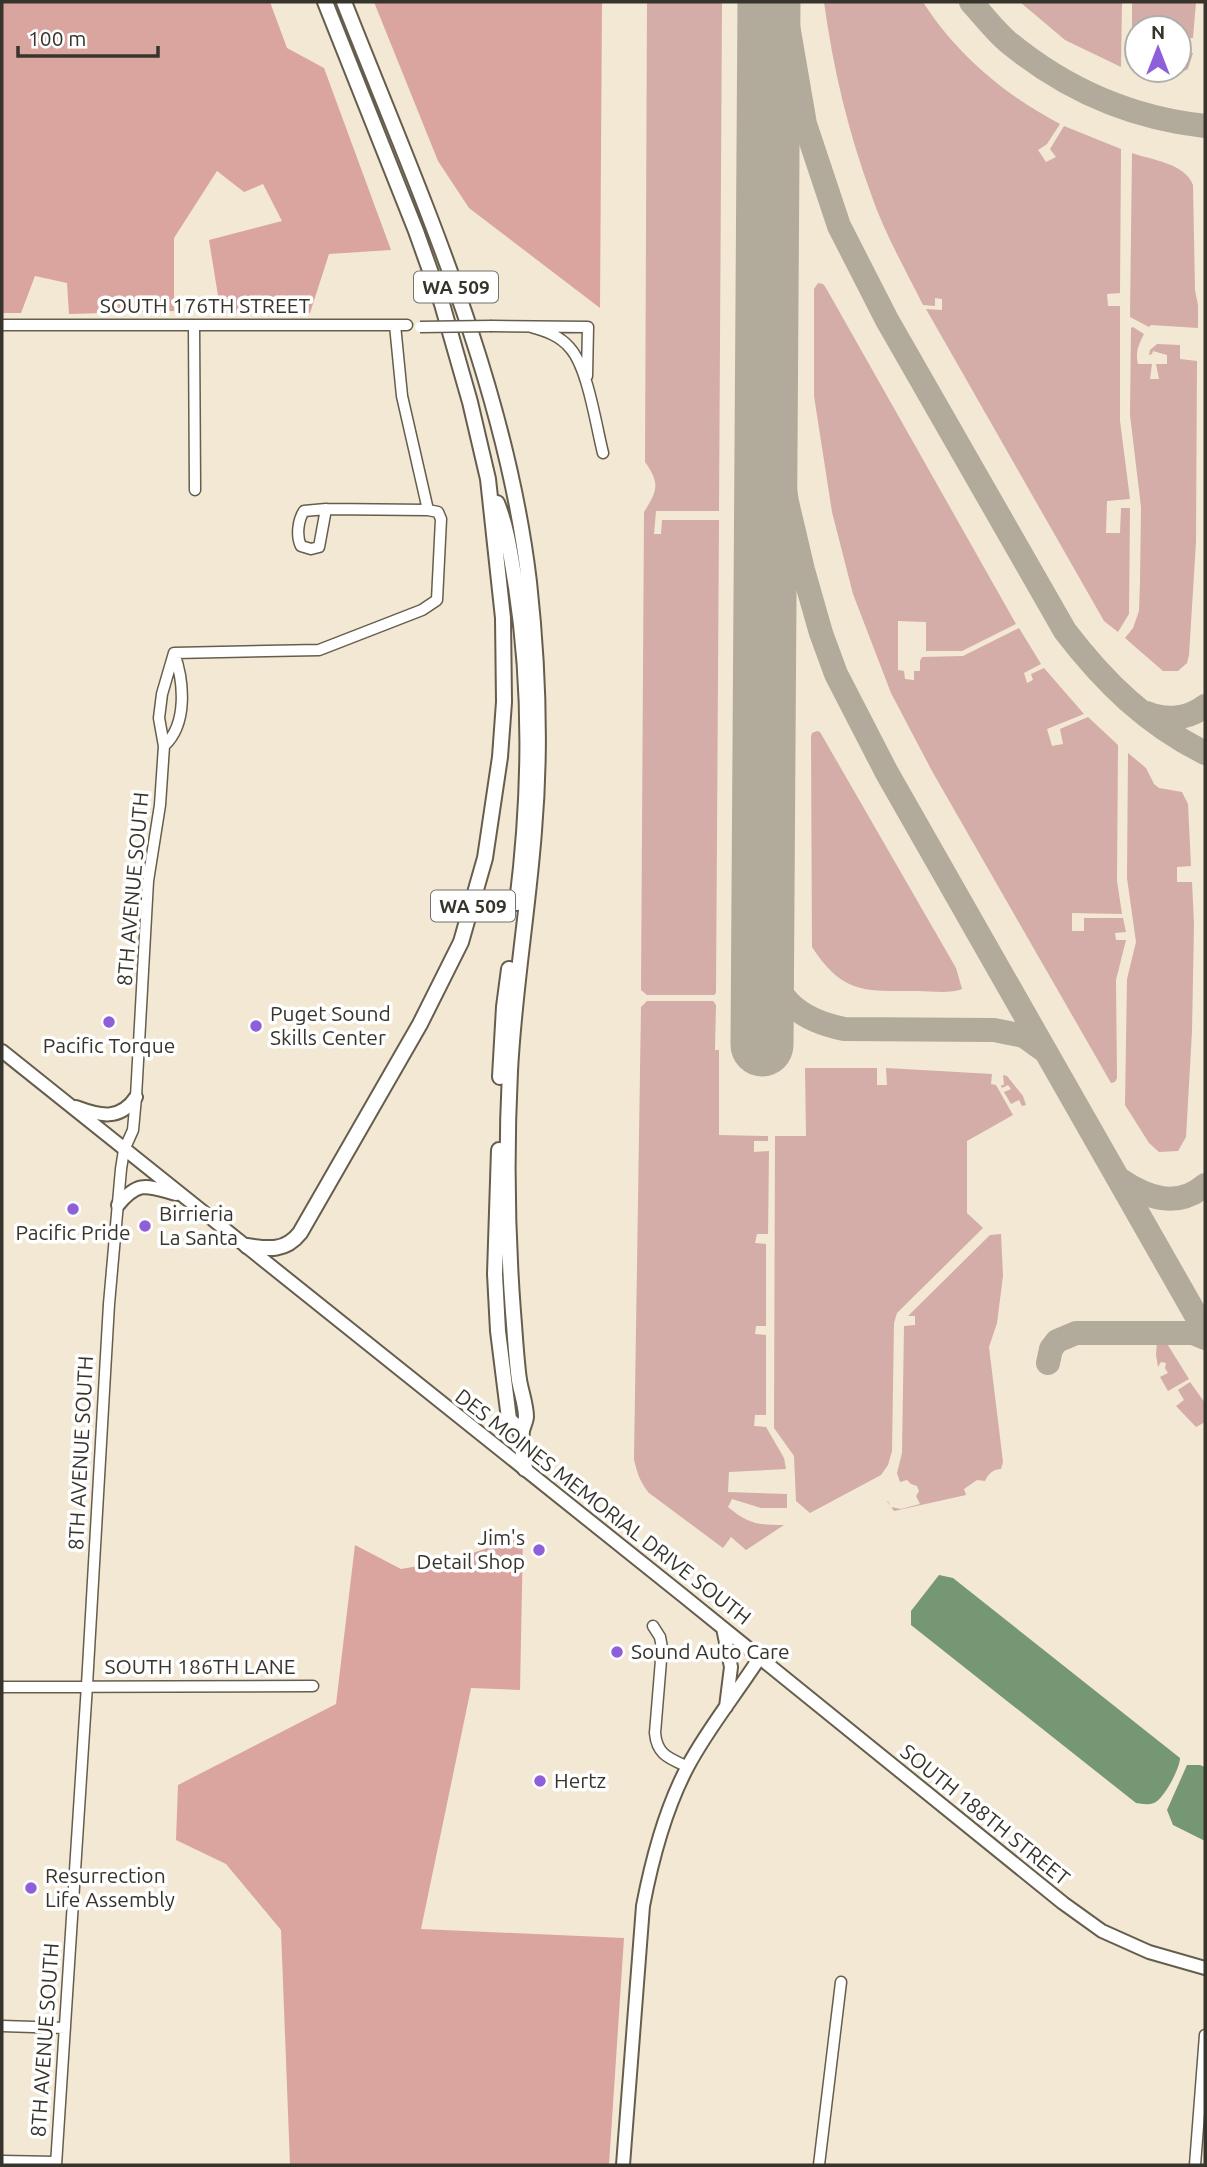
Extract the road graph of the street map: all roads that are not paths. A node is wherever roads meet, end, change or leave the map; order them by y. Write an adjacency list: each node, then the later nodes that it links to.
1 (325, 2): 11 (highway, WA 509)
2 (344, 2): 24 (highway, WA 509)
3 (2, 325): 4 (street, SOUTH 176TH STREET)
4 (194, 325): 5 (street, SOUTH 176TH STREET); 12 (street)
5 (395, 325): 6 (street, SOUTH 176TH STREET); 14 (street)
6 (407, 325)
7 (420, 327): 8 (street, bridge)
8 (531, 327): 9 (street); 9 (street)
9 (587, 387): 10 (street)
10 (603, 453)
11 (488, 479): 23 (highway, WA 509); 24 (highway)
12 (195, 490)
13 (326, 509): 14 (street)
14 (428, 510): 15 (street)
15 (174, 653): 16 (street, 8TH AVENUE SOUTH); 16 (street, 8TH AVENUE SOUTH)
16 (164, 746): 18 (street, 8TH AVENUE SOUTH)
17 (2, 1051): 19 (main road, DES MOINES MEMORIAL DRIVE SOUTH)
18 (136, 1097): 19 (main road); 20 (street, 8TH AVENUE SOUTH)
19 (66, 1104): 20 (main road, DES MOINES MEMORIAL DRIVE SOUTH)
20 (124, 1150): 21 (main road, DES MOINES MEMORIAL DRIVE SOUTH); 22 (street, 8TH AVENUE SOUTH)
21 (184, 1196): 22 (main road); 23 (main road, DES MOINES MEMORIAL DRIVE SOUTH)
22 (118, 1205): 29 (street, 8TH AVENUE SOUTH)
23 (247, 1246): 25 (main road, DES MOINES MEMORIAL DRIVE SOUTH)
24 (521, 1432): 25 (highway)
25 (525, 1469): 27 (main road, DES MOINES MEMORIAL DRIVE SOUTH)
26 (653, 1626): 33 (street)
27 (723, 1628): 28 (main road, DES MOINES MEMORIAL DRIVE SOUTH); 32 (main road)
28 (760, 1657): 32 (main road); 34 (main road, SOUTH 188TH STREET)
29 (87, 1685): 30 (street, SOUTH 186TH LANE); 31 (street, SOUTH 186TH LANE); 37 (street, 8TH AVENUE SOUTH)
30 (313, 1686)
31 (2, 1687)
32 (726, 1710): 33 (main road)
33 (688, 1767): 41 (main road)
34 (1205, 1968)
35 (841, 1982): 42 (street)
36 (2, 2026): 37 (street)
37 (65, 2028): 40 (street, 8TH AVENUE SOUTH)
38 (1205, 2035): 43 (street)
39 (2, 2161): 40 (street)
40 (56, 2163)
41 (624, 2165)
42 (819, 2165)
43 (1195, 2165)

